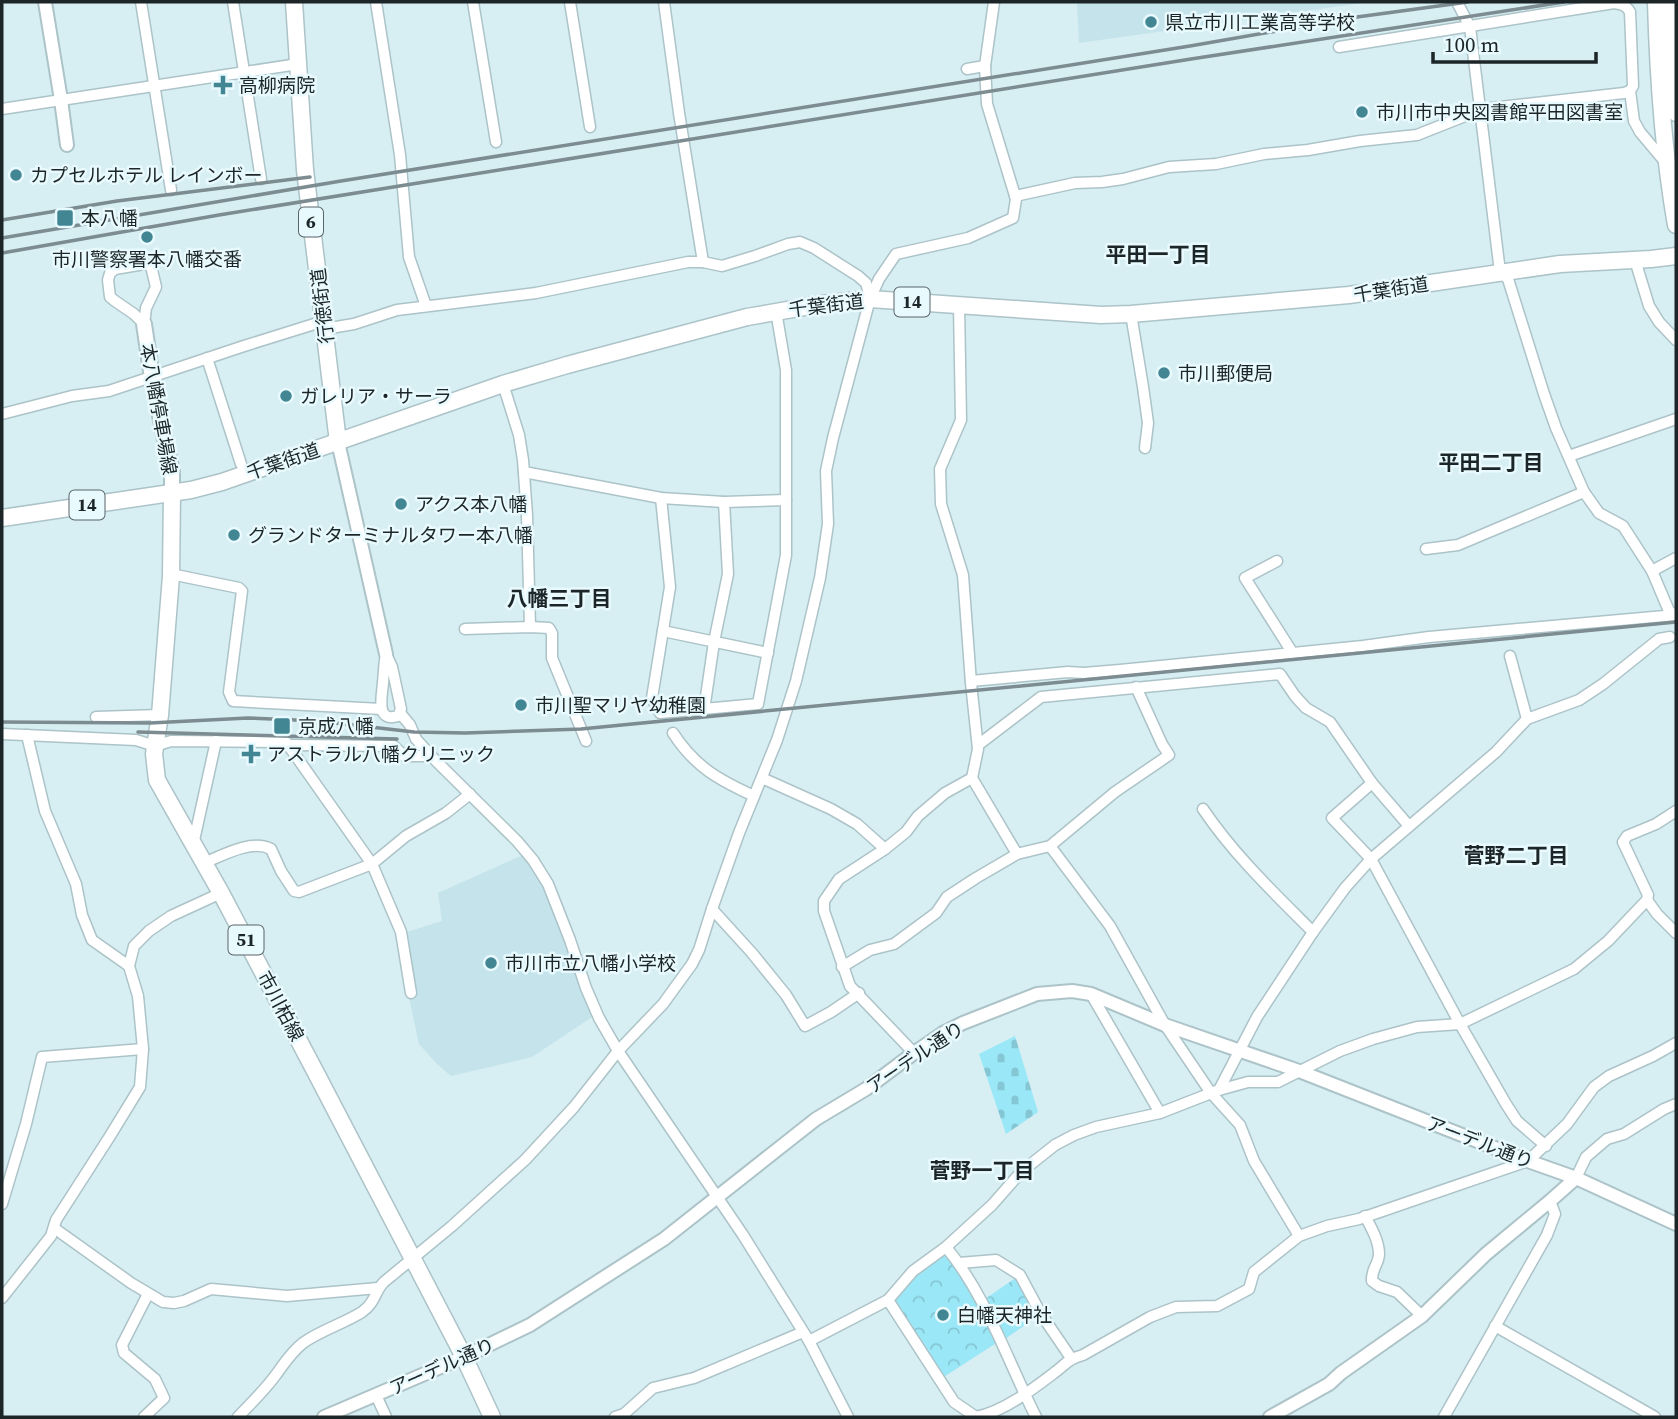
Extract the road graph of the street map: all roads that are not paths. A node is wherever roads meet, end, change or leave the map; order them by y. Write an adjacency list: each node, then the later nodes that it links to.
1 (45, 2): 21 (street)
2 (141, 2): 19 (street)
3 (233, 2): 18 (street)
4 (294, 2): 15 (main road, 行徳街道 / 6)
5 (376, 2): 39 (street)
6 (473, 2): 26 (street)
7 (570, 2): 25 (street)
8 (664, 2): 35 (street)
9 (994, 2): 16 (street)
10 (1457, 2): 13 (street)
11 (1656, 2): 28 (main road)
12 (1667, 2): 24 (main road)
13 (1470, 27): 14 (street); 20 (street); 23 (street)
14 (1339, 47)
15 (298, 64): 18 (street); 43 (main road, 行徳街道 / 6)
16 (985, 66): 17 (street); 31 (street)
17 (967, 69)
18 (244, 71): 19 (street); 29 (street)
19 (154, 85): 21 (street); 30 (street)
20 (1630, 91): 23 (street); 28 (street)
21 (61, 100): 22 (street); 27 (street)
22 (2, 109)
23 (1479, 111): 31 (street); 36 (street)
24 (1676, 113)
25 (590, 127)
26 (496, 142)
27 (67, 145)
28 (1667, 165): 32 (main road)
29 (261, 178)
30 (171, 190)
31 (1015, 196): 37 (street)
32 (1676, 225)
33 (1676, 256): 34 (main road, 千葉街道 / 14)
34 (1635, 260): 36 (main road, 千葉街道 / 14); 44 (street)
35 (703, 262): 37 (street); 39 (street)
36 (1500, 272): 41 (main road, 千葉街道 / 14); 52 (street)
37 (870, 299): 38 (main road, 千葉街道 / 14); 40 (main road, 千葉街道 / 14); 93 (street)
38 (959, 305): 41 (main road, 千葉街道 / 14); 76 (street)
39 (426, 306): 43 (street)
40 (776, 311): 47 (main road, 千葉街道 / 14); 58 (street)
41 (1130, 314): 51 (street)
42 (144, 324): 42 (street); 46 (main road, 本八幡停車場線)
43 (324, 325): 45 (street); 50 (main road, 行徳街道 / 6)
44 (1676, 340)
45 (207, 358): 46 (street); 53 (street)
46 (152, 378): 48 (street); 56 (main road, 本八幡停車場線)
47 (503, 384): 50 (main road, 千葉街道 / 14); 54 (street)
48 (2, 414)
49 (1676, 419): 52 (street)
50 (338, 442): 56 (main road, 千葉街道 / 14); 73 (street)
51 (1145, 448)
52 (1569, 456): 55 (street)
53 (241, 464)
54 (524, 472): 57 (street); 67 (street)
55 (1584, 492): 61 (street); 64 (street)
56 (172, 493): 60 (main road, 千葉街道 / 14); 65 (main road, 市川柏線 / 51)
57 (661, 498): 59 (street); 69 (street)
58 (786, 500): 59 (street); 74 (street)
59 (724, 502): 71 (street)
60 (2, 518)
61 (1426, 549)
62 (1676, 558): 64 (street)
63 (1277, 561): 72 (street)
64 (1652, 571): 66 (street)
65 (171, 574): 78 (street); 81 (main road, 市川柏線 / 51)
66 (1676, 615): 70 (street); 72 (street)
67 (530, 627): 68 (street); 88 (street)
68 (465, 629)
69 (663, 631): 71 (street); 79 (street)
70 (1673, 640): 83 (street)
71 (715, 642): 74 (street); 79 (street)
72 (1292, 652): 76 (street)
73 (386, 653): 78 (street); 80 (street)
74 (768, 653): 79 (street)
75 (1510, 656): 83 (street)
76 (971, 681): 90 (street)
77 (1136, 687): 90 (street); 95 (street); 102 (street)
78 (381, 709): 80 (street)
79 (704, 709)
80 (400, 713): 92 (street)
81 (160, 715): 82 (street); 91 (main road, 市川柏線 / 51)
82 (96, 717)
83 (1527, 719): 100 (street)
84 (673, 733): 97 (street)
85 (2, 734): 86 (street)
86 (27, 735): 91 (street); 113 (street)
87 (216, 741): 89 (street); 91 (street); 101 (street)
88 (586, 741)
89 (290, 745): 92 (street); 107 (street)
90 (978, 745): 94 (street)
91 (155, 746): 101 (main road, 市川柏線 / 51)
92 (431, 756): 96 (street)
93 (762, 778): 97 (street); 103 (street)
94 (972, 778): 103 (street); 104 (street)
95 (1371, 783): 100 (street); 105 (street)
96 (470, 794): 107 (street); 123 (street)
97 (754, 796): 110 (street)
98 (1203, 809): 111 (street)
99 (1676, 811): 109 (street)
100 (1409, 826): 105 (street)
101 (193, 845): 106 (main road, 市川柏線 / 51)
102 (1050, 846): 104 (street); 119 (street)
103 (885, 849): 114 (street)
104 (1017, 854): 114 (street)
105 (1371, 859): 111 (street); 118 (street)
106 (204, 863): 107 (street); 108 (main road, 市川柏線 / 51)
107 (372, 864): 115 (street)
108 (221, 893): 113 (street); 140 (main road, 市川柏線 / 51)
109 (1647, 900): 112 (street); 118 (street)
110 (712, 909): 116 (street); 123 (street)
111 (1313, 932): 122 (street)
112 (1676, 933)
113 (129, 966): 121 (street)
114 (842, 967): 116 (street)
115 (411, 993)
116 (859, 993): 124 (street)
117 (1091, 994): 119 (street, アーデル通り); 124 (street, アーデル通り); 128 (street)
118 (1460, 1024): 125 (street); 129 (street)
119 (1166, 1025): 122 (street, アーデル通り); 126 (street)
120 (1676, 1043): 129 (street)
121 (142, 1049): 134 (street); 137 (street)
122 (1240, 1050): 125 (street, アーデル通り); 126 (street)
123 (618, 1051): 132 (street); 140 (street)
124 (914, 1053): 132 (street, アーデル通り)
125 (1299, 1071): 126 (street); 130 (street, アーデル通り)
126 (1215, 1091): 128 (street); 138 (street)
127 (1676, 1104): 131 (street)
128 (1160, 1113): 139 (street)
129 (1546, 1146): 130 (street)
130 (1528, 1161): 131 (street, アーデル通り); 135 (street)
131 (1576, 1178): 133 (street); 136 (street, アーデル通り)
132 (717, 1198): 148 (street); 149 (street, アーデル通り)
133 (1550, 1201): 146 (street); 147 (street)
134 (2, 1203)
135 (1365, 1216): 138 (street); 146 (street)
136 (1676, 1224)
137 (54, 1228): 143 (street); 144 (street)
138 (1299, 1236): 150 (street)
139 (946, 1247): 141 (street); 145 (street)
140 (412, 1259): 142 (street); 149 (main road, 市川柏線 / 51)
141 (959, 1263): 150 (street); 152 (street)
142 (378, 1288): 143 (street); 154 (street)
143 (148, 1294): 153 (street)
144 (2, 1297)
145 (888, 1300): 148 (street); 152 (street)
146 (1422, 1316): 161 (street)
147 (1495, 1326): 162 (street); 163 (street)
148 (806, 1336): 158 (street); 159 (street)
149 (464, 1357): 151 (street, アーデル通り); 157 (main road, 市川柏線 / 51)
150 (1071, 1358): 152 (street)
151 (376, 1395): 155 (street, アーデル通り); 156 (street)
152 (1024, 1395): 160 (street)
153 (144, 1417)
154 (238, 1417)
155 (324, 1417)
156 (386, 1417)
157 (492, 1417)
158 (615, 1417)
159 (848, 1417)
160 (1036, 1417)
161 (1270, 1417)
162 (1444, 1417)
163 (1655, 1417)

